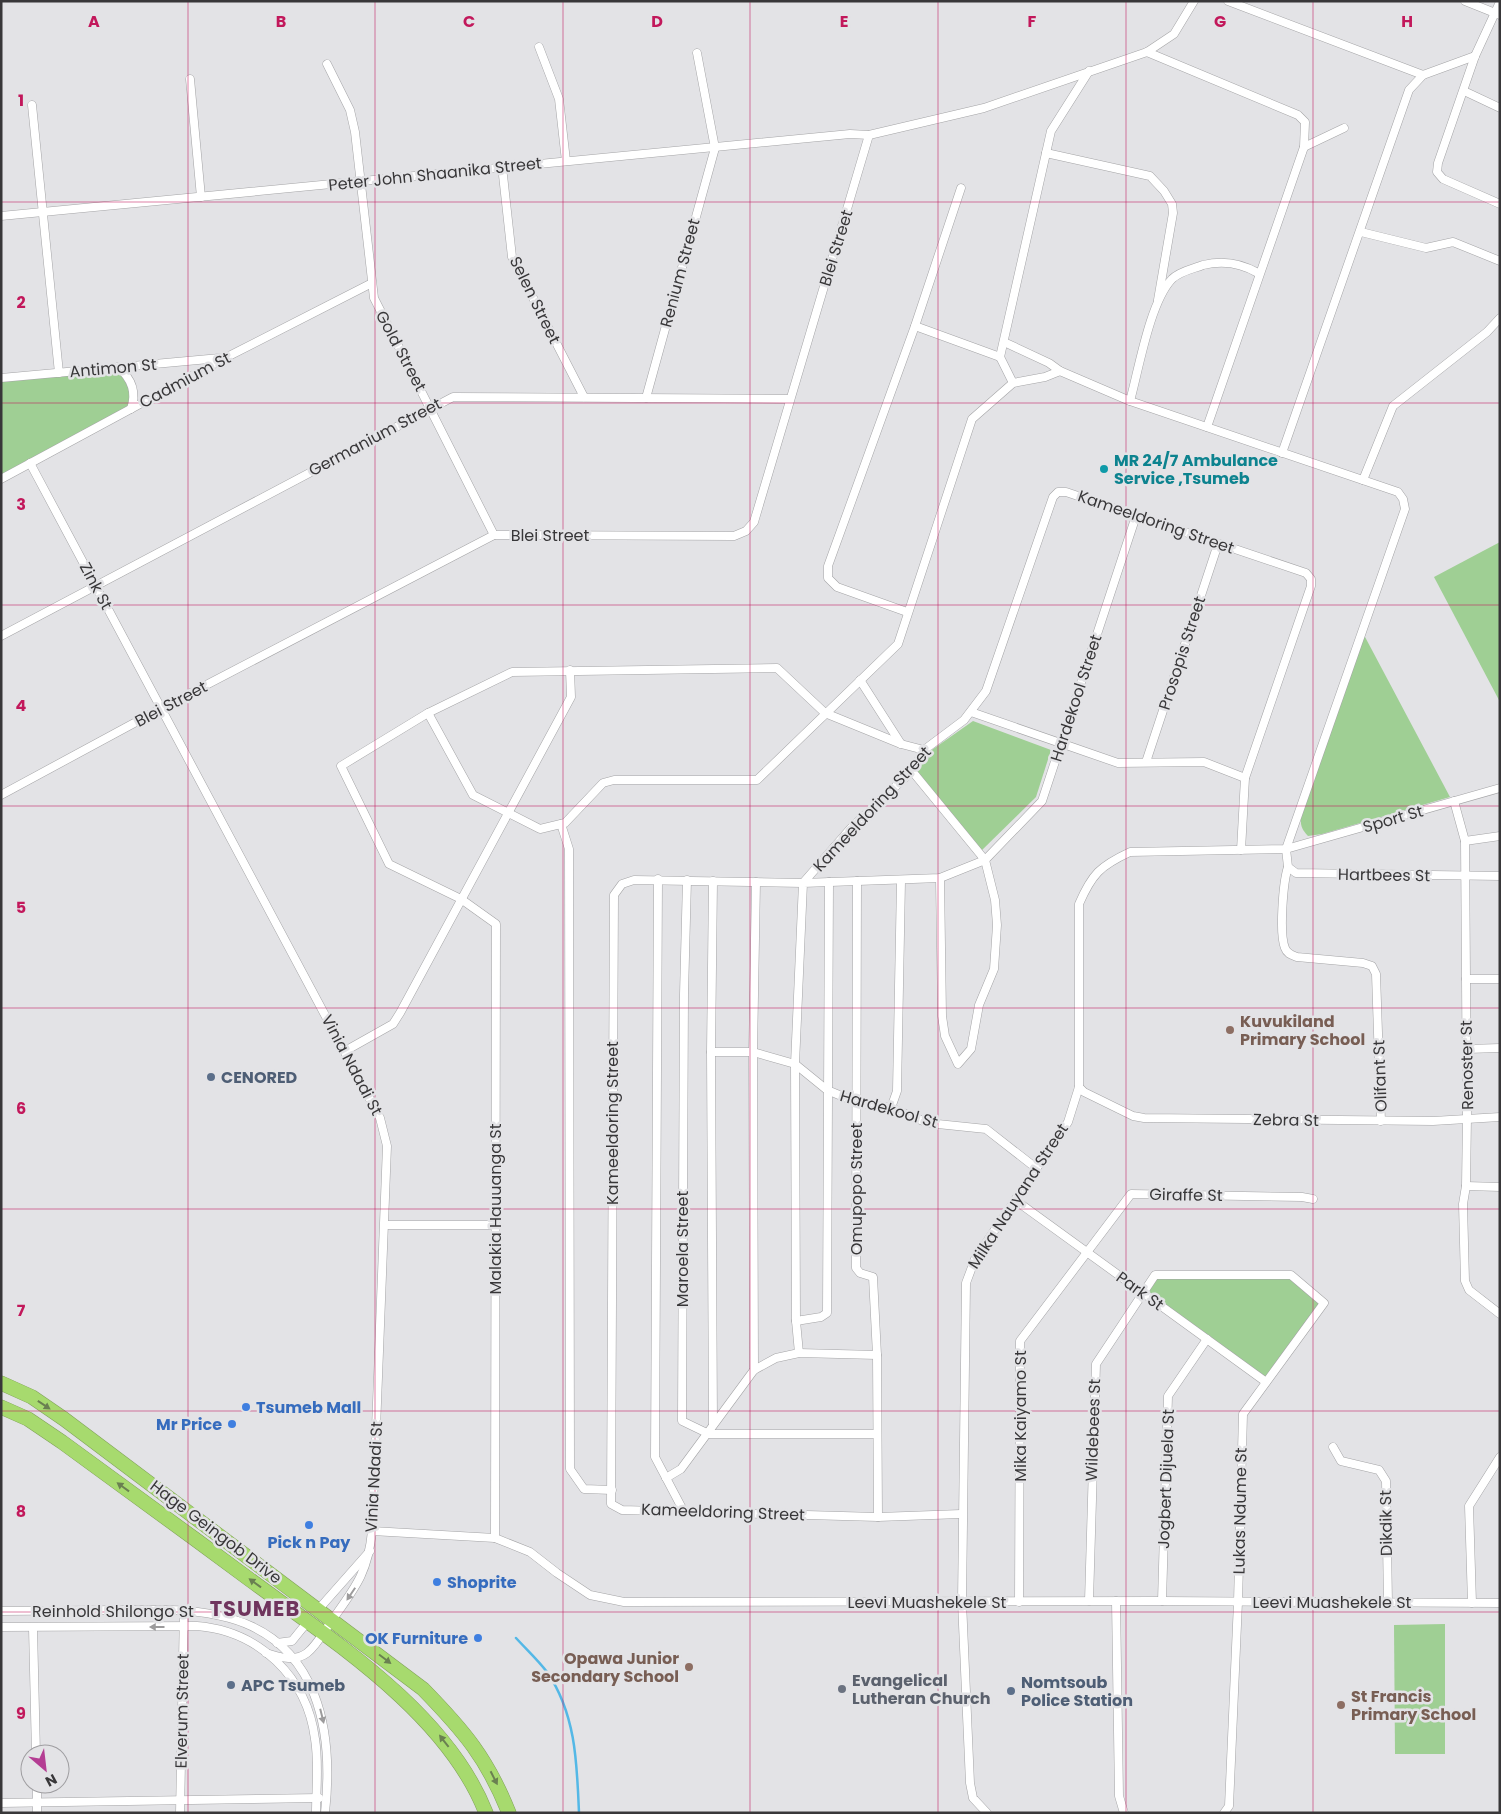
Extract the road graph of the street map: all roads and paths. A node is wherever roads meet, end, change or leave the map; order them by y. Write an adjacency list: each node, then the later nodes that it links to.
1 (1194, 1): 7 (street, Peter John Shaanika Street)
2 (1228, 1): 12 (street)
3 (1465, 1): 5 (street)
4 (1500, 2): 5 (street)
5 (1498, 14): 9 (street)
6 (539, 46): 22 (street)
7 (1148, 52): 11 (street, Peter John Shaanika Street); 19 (street)
8 (697, 53): 20 (street)
9 (1475, 56): 12 (street); 14 (street)
10 (327, 64): 24 (street, Gold Street)
11 (1089, 71): 18 (street, Peter John Shaanika Street); 21 (street)
12 (1423, 75): 30 (street)
13 (190, 79): 26 (street)
14 (1464, 91): 16 (street); 27 (street)
15 (32, 105): 28 (street)
16 (1500, 108)
17 (1344, 128): 19 (street)
18 (869, 135): 20 (street, Peter John Shaanika Street); 47 (street, Blei Street)
19 (1304, 147): 32 (street)
20 (715, 148): 22 (street, Peter John Shaanika Street); 46 (street, Renium Street)
21 (1046, 153): 34 (street); 37 (street)
22 (566, 161): 23 (street, Peter John Shaanika Street)
23 (502, 166): 24 (street, Peter John Shaanika Street); 45 (street, Selen Street)
24 (361, 182): 26 (street, Peter John Shaanika Street); 33 (street, Gold Street)
25 (961, 188): 36 (street)
26 (202, 197): 28 (street, Peter John Shaanika Street)
27 (1500, 204)
28 (43, 212): 29 (street, Peter John Shaanika Street); 42 (street)
29 (1, 216)
30 (1361, 232): 31 (street); 52 (street)
31 (1500, 262)
32 (1258, 274): 34 (street); 51 (street)
33 (370, 284): 39 (street, Cadmium St); 50 (street, Gold Street)
34 (1158, 300): 48 (street)
35 (1500, 318): 55 (street)
36 (914, 326): 38 (street); 60 (street)
37 (1004, 342): 38 (street); 41 (street)
38 (1000, 356): 44 (street)
39 (225, 358): 40 (street, Antimon St); 49 (street, Cadmium St)
40 (118, 367): 42 (street, Antimon St); 49 (street)
41 (1060, 372): 44 (street); 48 (street)
42 (59, 373): 43 (street, Antimon St)
43 (1, 378)
44 (1013, 383): 60 (street)
45 (584, 397): 46 (street, Germanium Street); 50 (street, Germanium Street)
46 (646, 398): 47 (street, Germanium Street)
47 (789, 400): 57 (street, Blei Street)
48 (1130, 401): 51 (street)
49 (131, 408): 53 (street, Cadmium St)
50 (431, 408): 57 (street, Gold Street); 59 (street, Germanium Street)
51 (1206, 427): 52 (street)
52 (1282, 453): 55 (street)
53 (30, 463): 54 (street, Cadmium St); 59 (street, Zink St)
54 (1, 479)
55 (1363, 480): 81 (street)
56 (1136, 516): 58 (street, Kameeldoring Street); 65 (street, Kameeldoring Street); 68 (street, Hardekool Street)
57 (494, 535): 64 (street, Blei Street)
58 (1218, 544): 71 (street, Prosopis Street); 73 (street, Kameeldoring Street)
59 (96, 586): 61 (street, Germanium Street); 64 (street, Zink St)
60 (907, 612): 63 (street)
61 (1, 636)
62 (570, 670): 66 (street); 67 (street); 77 (street)
63 (860, 680): 67 (street); 69 (street)
64 (162, 708): 75 (street, Blei Street); 101 (street, Vinia Ndadi St)
65 (971, 712): 68 (street); 70 (street, Kameeldoring Street)
66 (428, 713): 77 (street); 96 (street)
67 (825, 713): 69 (street); 78 (street)
68 (1061, 743): 71 (street); 83 (street, Hardekool Street)
69 (901, 744): 70 (street)
70 (924, 750): 72 (street, Kameeldoring Street)
71 (1146, 762): 73 (street)
72 (912, 771): 83 (street); 94 (street, Kameeldoring Street)
73 (1245, 778): 82 (street, Kameeldoring Street)
74 (1500, 788): 76 (street, Sport St)
75 (1, 795)
76 (1454, 801): 80 (street, Renoster St); 81 (street, Sport St)
77 (507, 813): 78 (street); 96 (street)
78 (561, 824): 137 (street)
79 (1500, 836): 80 (street)
80 (1465, 841): 85 (street, Renoster St)
81 (1286, 849): 82 (street, Milka Nauyana Street); 84 (street)
82 (1241, 850): 105 (street, Milka Nauyana Street)
83 (985, 860): 87 (street); 87 (street)
84 (1288, 867): 85 (street, Hartbees St); 111 (street, Olifant St)
85 (1465, 876): 86 (street, Hartbees St); 97 (street, Renoster St)
86 (1500, 876)
87 (940, 878): 92 (street)
88 (658, 880): 89 (street, Kameeldoring Street); 136 (street); 137 (street, Kameeldoring Street)
89 (687, 880): 90 (street, Kameeldoring Street); 132 (street, Maroela Street)
90 (713, 881): 93 (street, Kameeldoring Street); 102 (street)
91 (857, 881): 92 (street); 95 (street); 107 (street, Omupopo Street)
92 (901, 881): 108 (street)
93 (756, 882): 94 (street, Kameeldoring Street); 103 (street)
94 (803, 882): 95 (street); 104 (street)
95 (829, 882): 106 (street)
96 (461, 899): 101 (street); 118 (street, Malakia Hauuanga St)
97 (1466, 979): 98 (street); 100 (street, Renoster St)
98 (1500, 979)
99 (1500, 1048): 100 (street)
100 (1467, 1049): 109 (street, Renoster St)
101 (345, 1051): 117 (street, Vinia Ndadi St)
102 (711, 1052): 103 (street, Hardekool St); 131 (street)
103 (753, 1052): 104 (street, Hardekool St); 127 (street)
104 (795, 1064): 106 (street, Hardekool St); 123 (street)
105 (1079, 1087): 111 (street, Zebra St); 112 (street, Milka Nauyana Street)
106 (827, 1090): 107 (street, Hardekool St); 123 (street)
107 (856, 1102): 108 (street, Hardekool St); 126 (street, Omupopo Street)
108 (891, 1108): 112 (street, Hardekool St)
109 (1467, 1117): 110 (street, Zebra St); 111 (street, Zebra St); 113 (street, Renoster St)
110 (1500, 1117)
111 (1382, 1122)
112 (1036, 1168): 116 (street, Milka Nauyana Street)
113 (1466, 1186): 114 (street); 122 (street, Renoster St)
114 (1500, 1188)
115 (1312, 1199): 119 (street, Giraffe St)
116 (1015, 1200): 119 (street, Park St); 139 (street, Milka Nauyana Street)
117 (385, 1225): 118 (street); 141 (street, Vinia Ndadi St)
118 (495, 1225): 142 (street, Malakia Hauuanga St)
119 (1087, 1252): 120 (street, Park St); 148 (street, Mika Kaiyamo St)
120 (1142, 1292): 121 (street, Wildebees St); 124 (street, Park St); 144 (street, Wildebees St)
121 (1322, 1301): 128 (street, Lukas Ndume St)
122 (1500, 1314)
123 (796, 1321): 125 (street)
124 (1207, 1339): 128 (street, Park St); 146 (street, Jogbert Dijuela St)
125 (799, 1353): 126 (street); 127 (street)
126 (877, 1355): 133 (street, Omupopo Street)
127 (754, 1370): 131 (street)
128 (1266, 1382): 149 (street, Lukas Ndume St)
129 (1, 1383): 153 (highway, Hage Geingob Drive, one-way to 153)
130 (1, 1407): 157 (highway, Hage Geingob Drive, one-way to 130)
131 (713, 1424): 132 (street)
132 (709, 1434): 133 (street, Maroela Street); 136 (street)
133 (876, 1434): 140 (street, Omupopo Street)
134 (1333, 1447): 150 (street, Dikdik St)
135 (1500, 1457): 151 (street)
136 (666, 1478): 138 (street)
137 (612, 1490): 138 (street, Kameeldoring Street)
138 (683, 1510): 140 (street, Kameeldoring Street)
139 (961, 1514): 140 (street, Kameeldoring Street); 147 (street, Milka Nauyana Street)
140 (878, 1517)
141 (372, 1531): 142 (street, Leevi Muashekele St); 143 (street, Vinia Ndadi St)
142 (495, 1538): 147 (street, Leevi Muashekele St)
143 (370, 1551): 153 (street, Vinia Ndadi St); 156 (street, Vinia Ndadi St, one-way to 156)
144 (1089, 1601): 145 (street, Leevi Muashekele St); 148 (street, Leevi Muashekele St)
145 (1116, 1601): 146 (street, Leevi Muashekele St); 182 (street)
146 (1162, 1601): 149 (street, Leevi Muashekele St)
147 (962, 1602): 148 (street, Leevi Muashekele St); 175 (street, Milka Nauyana Street)
148 (1019, 1602)
149 (1238, 1602): 150 (street, Leevi Muashekele St); 174 (street, Lukas Ndume St)
150 (1388, 1603): 151 (street, Leevi Muashekele St)
151 (1472, 1603): 152 (street, Leevi Muashekele St)
152 (1500, 1603)
153 (318, 1609): 156 (highway, Hage Geingob Drive); 157 (street, Vinia Ndadi St)
154 (184, 1610): 155 (street, Reinhold Shilongo St); 159 (street, Elverum Street); 163 (street, Reinhold Shilongo St)
155 (1, 1611)
156 (332, 1620): 161 (street, Vinia Ndadi St); 181 (highway, Hage Geingob Drive, one-way to 181)
157 (308, 1622): 161 (highway, Hage Geingob Drive); 162 (street)
158 (1, 1627): 160 (street, Reinhold Shilongo St)
159 (183, 1627): 160 (street, Reinhold Shilongo St, one-way to 160); 165 (street, Reinhold Shilongo St); 171 (street, Elverum Street)
160 (34, 1628): 167 (street)
161 (323, 1633): 164 (street); 180 (highway, Hage Geingob Drive, one-way to 161)
162 (292, 1642): 163 (street); 165 (street)
163 (277, 1643): 165 (street, Reinhold Shilongo St)
164 (306, 1654): 165 (street); 166 (street)
165 (287, 1658): 166 (street); 170 (street)
166 (306, 1675): 169 (street, one-way to 169)
167 (36, 1744)
168 (37, 1794): 173 (street)
169 (326, 1797): 170 (street); 179 (street)
170 (316, 1798): 171 (street); 178 (street)
171 (180, 1800): 173 (street); 177 (street, Elverum Street)
172 (1, 1803): 173 (street)
173 (37, 1803): 176 (street)
174 (1226, 1810)
175 (985, 1812)
176 (37, 1813)
177 (180, 1813)
178 (316, 1813)
179 (325, 1813)
180 (486, 1813)
181 (509, 1813)
182 (1124, 1813)

